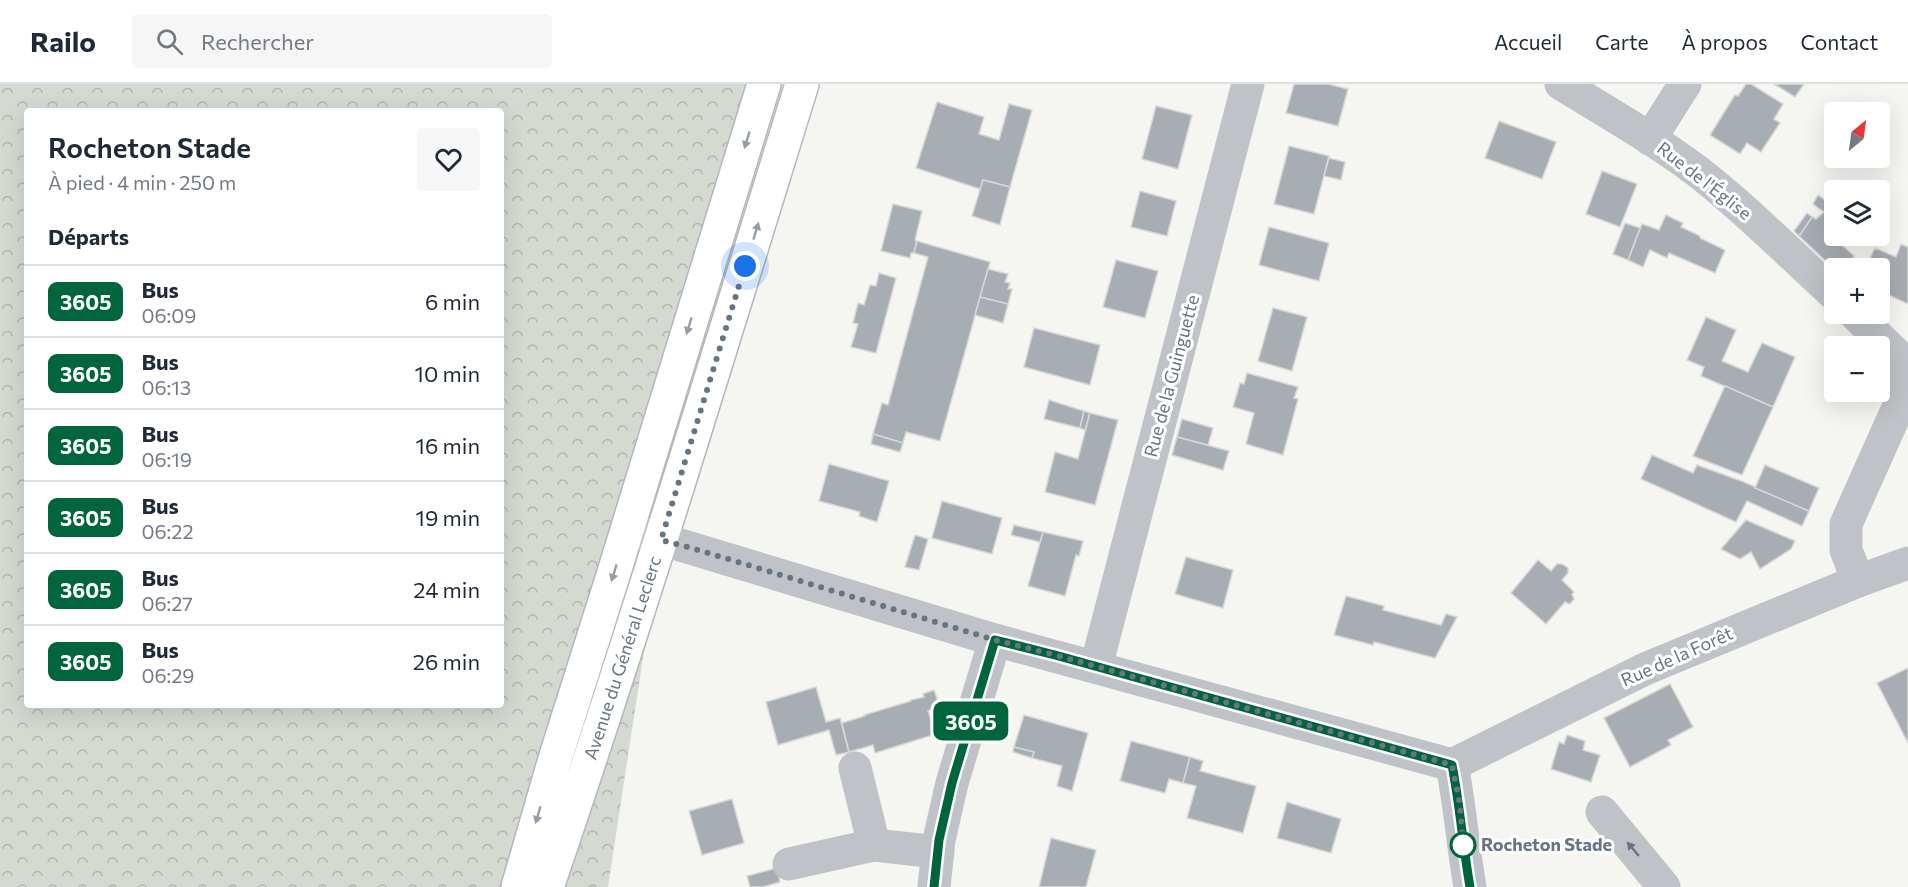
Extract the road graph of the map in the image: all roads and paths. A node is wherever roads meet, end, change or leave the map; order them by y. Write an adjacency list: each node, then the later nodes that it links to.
1 (764, 84): 10 (main road, Avenue du Général Leclerc, one-way to 10)
2 (802, 84): 11 (main road, Avenue du Général Leclerc, one-way to 2)
3 (1248, 84): 15 (street, Rue de la Guinguette)
4 (1561, 84): 6 (street, Rue de l'Église)
5 (1685, 84): 6 (street)
6 (1650, 139): 7 (street, Rue de l'Église)
7 (1824, 285)
8 (1864, 324): 9 (street)
9 (1903, 370): 13 (street)
10 (627, 529): 11 (street); 22 (main road, Avenue du Général Leclerc, one-way to 22)
11 (661, 540): 14 (street); 23 (main road, Avenue du Général Leclerc)
12 (1908, 563): 13 (street, Rue de la Forêt)
13 (1858, 581): 16 (street, Rue de la Forêt)
14 (995, 640): 15 (street); 20 (street)
15 (1096, 667): 16 (street)
16 (1452, 765): 25 (street)
17 (855, 768): 19 (street)
18 (1602, 812): 26 (street, one-way to 18)
19 (874, 845): 20 (street); 21 (street)
20 (938, 852): 24 (street)
21 (789, 864)
22 (518, 887)
23 (547, 887)
24 (934, 887)
25 (1470, 887)
26 (1664, 887)

